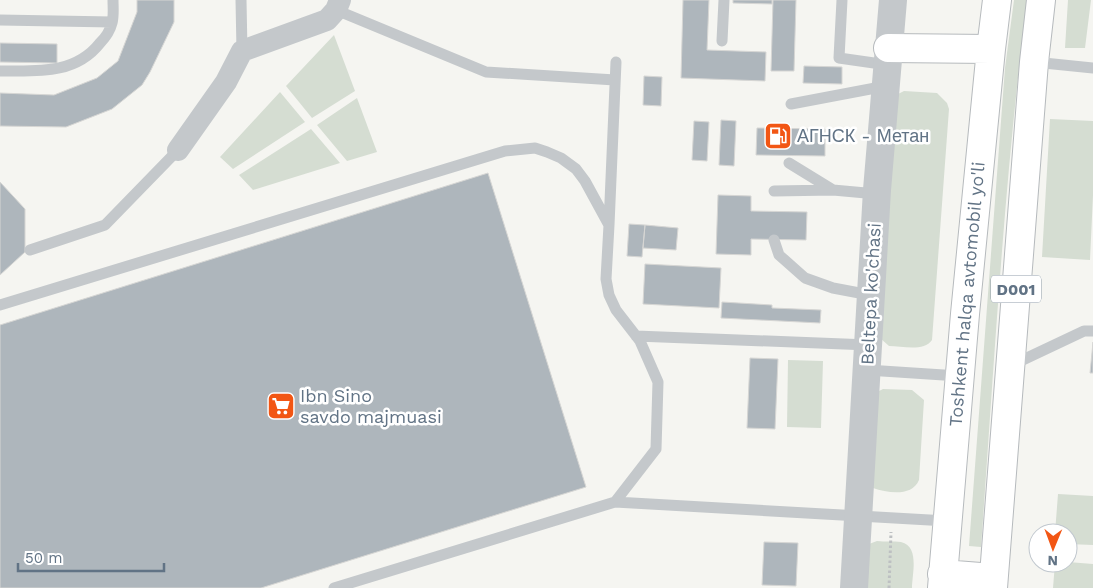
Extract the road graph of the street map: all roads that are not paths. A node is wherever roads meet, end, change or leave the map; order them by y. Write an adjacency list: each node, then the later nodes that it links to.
1 (113, 0): 10 (lane)
2 (241, 0): 13 (lane)
3 (724, 0): 11 (lane)
4 (842, 0): 16 (lane)
5 (893, 0): 16 (street, Beltepa ko'chasi)
6 (997, 0): 12 (highway, Toshkent halqa avtomobil yo'li / D001)
7 (1041, 0): 15 (highway, D001)
8 (338, 5): 13 (street); 19 (lane)
9 (0, 20): 10 (lane)
10 (112, 22): 18 (lane)
11 (722, 41)
12 (991, 49): 16 (highway); 35 (highway, Toshkent halqa avtomobil yo'li / D001)
13 (242, 51): 21 (street)
14 (616, 62): 19 (lane)
15 (1034, 62): 17 (lane); 34 (highway, D001)
16 (887, 66): 20 (lane); 24 (street, Beltepa ko'chasi)
17 (1093, 68)
18 (0, 71)
19 (615, 80): 26 (lane)
20 (791, 104)
21 (178, 150): 28 (lane)
22 (789, 163): 23 (lane)
23 (833, 190): 24 (lane); 25 (lane)
24 (877, 190): 29 (street, Beltepa ko'chasi)
25 (774, 191)
26 (609, 225): 30 (lane); 32 (lane)
27 (774, 240): 29 (lane)
28 (30, 250)
29 (872, 295): 33 (street, Beltepa ko'chasi)
30 (0, 305)
31 (1093, 331): 34 (lane)
32 (636, 336): 33 (lane); 36 (lane)
33 (868, 358): 35 (lane); 37 (street, Beltepa ko'chasi)
34 (1010, 366): 40 (highway, D001)
35 (959, 376): 38 (highway, Toshkent halqa avtomobil yo'li / D001)
36 (615, 502): 37 (lane); 41 (lane)
37 (858, 517): 38 (lane); 42 (street, Beltepa ko'chasi)
38 (947, 522): 39 (highway, Toshkent halqa avtomobil yo'li / D001)
39 (942, 581): 40 (highway)
40 (993, 583)
41 (334, 588)
42 (854, 588)

